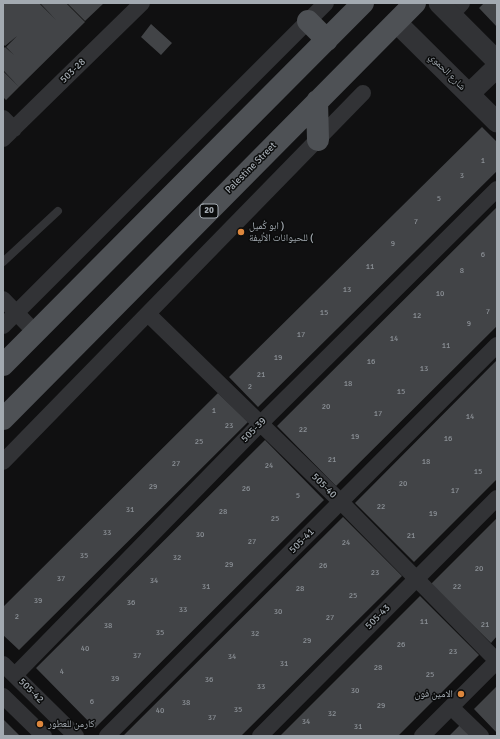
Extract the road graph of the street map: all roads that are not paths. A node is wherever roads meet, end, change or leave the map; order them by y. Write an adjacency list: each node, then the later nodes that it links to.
1 (142, 3): 15 (street, 503-28)
2 (326, 3): 6 (street)
3 (363, 3): 8 (main road)
4 (415, 3): 7 (main road, Palestine Street / 20)
5 (450, 7): 9 (street)
6 (308, 21): 8 (main road); 21 (street)
7 (396, 22): 12 (street, شارع الحموي); 13 (main road, Palestine Street / 20)
8 (327, 40): 24 (main road)
9 (497, 61)
10 (497, 67): 12 (street)
11 (363, 94): 16 (street)
12 (469, 94): 14 (street, شارع الحموي)
13 (317, 101): 16 (main road); 27 (main road, Palestine Street / 20)
14 (497, 122)
15 (7, 129)
16 (318, 140): 22 (street)
17 (497, 189): 28 (street, 505-39)
18 (58, 211): 19 (lane)
19 (3, 262)
20 (3, 299): 21 (street)
21 (16, 313): 23 (street); 24 (street)
22 (148, 314): 28 (street, 505-40); 29 (street)
23 (3, 326)
24 (35, 332): 26 (main road)
25 (497, 345): 31 (street, 505-41)
26 (3, 365)
27 (3, 419)
28 (261, 423): 31 (street, 505-40); 35 (street, 505-39)
29 (3, 462)
30 (497, 498): 32 (street, 505-43)
31 (341, 502): 32 (street, 505-40); 40 (street, 505-41)
32 (416, 580): 33 (street, 505-40); 41 (street, 505-43)
33 (497, 661): 37 (street)
34 (3, 664): 35 (street, 505-42)
35 (15, 675): 39 (street, 505-42)
36 (3, 696): 38 (street)
37 (452, 707): 42 (street); 43 (street)
38 (44, 736)
39 (76, 736)
40 (107, 736)
41 (260, 736)
42 (422, 736)
43 (480, 736)

